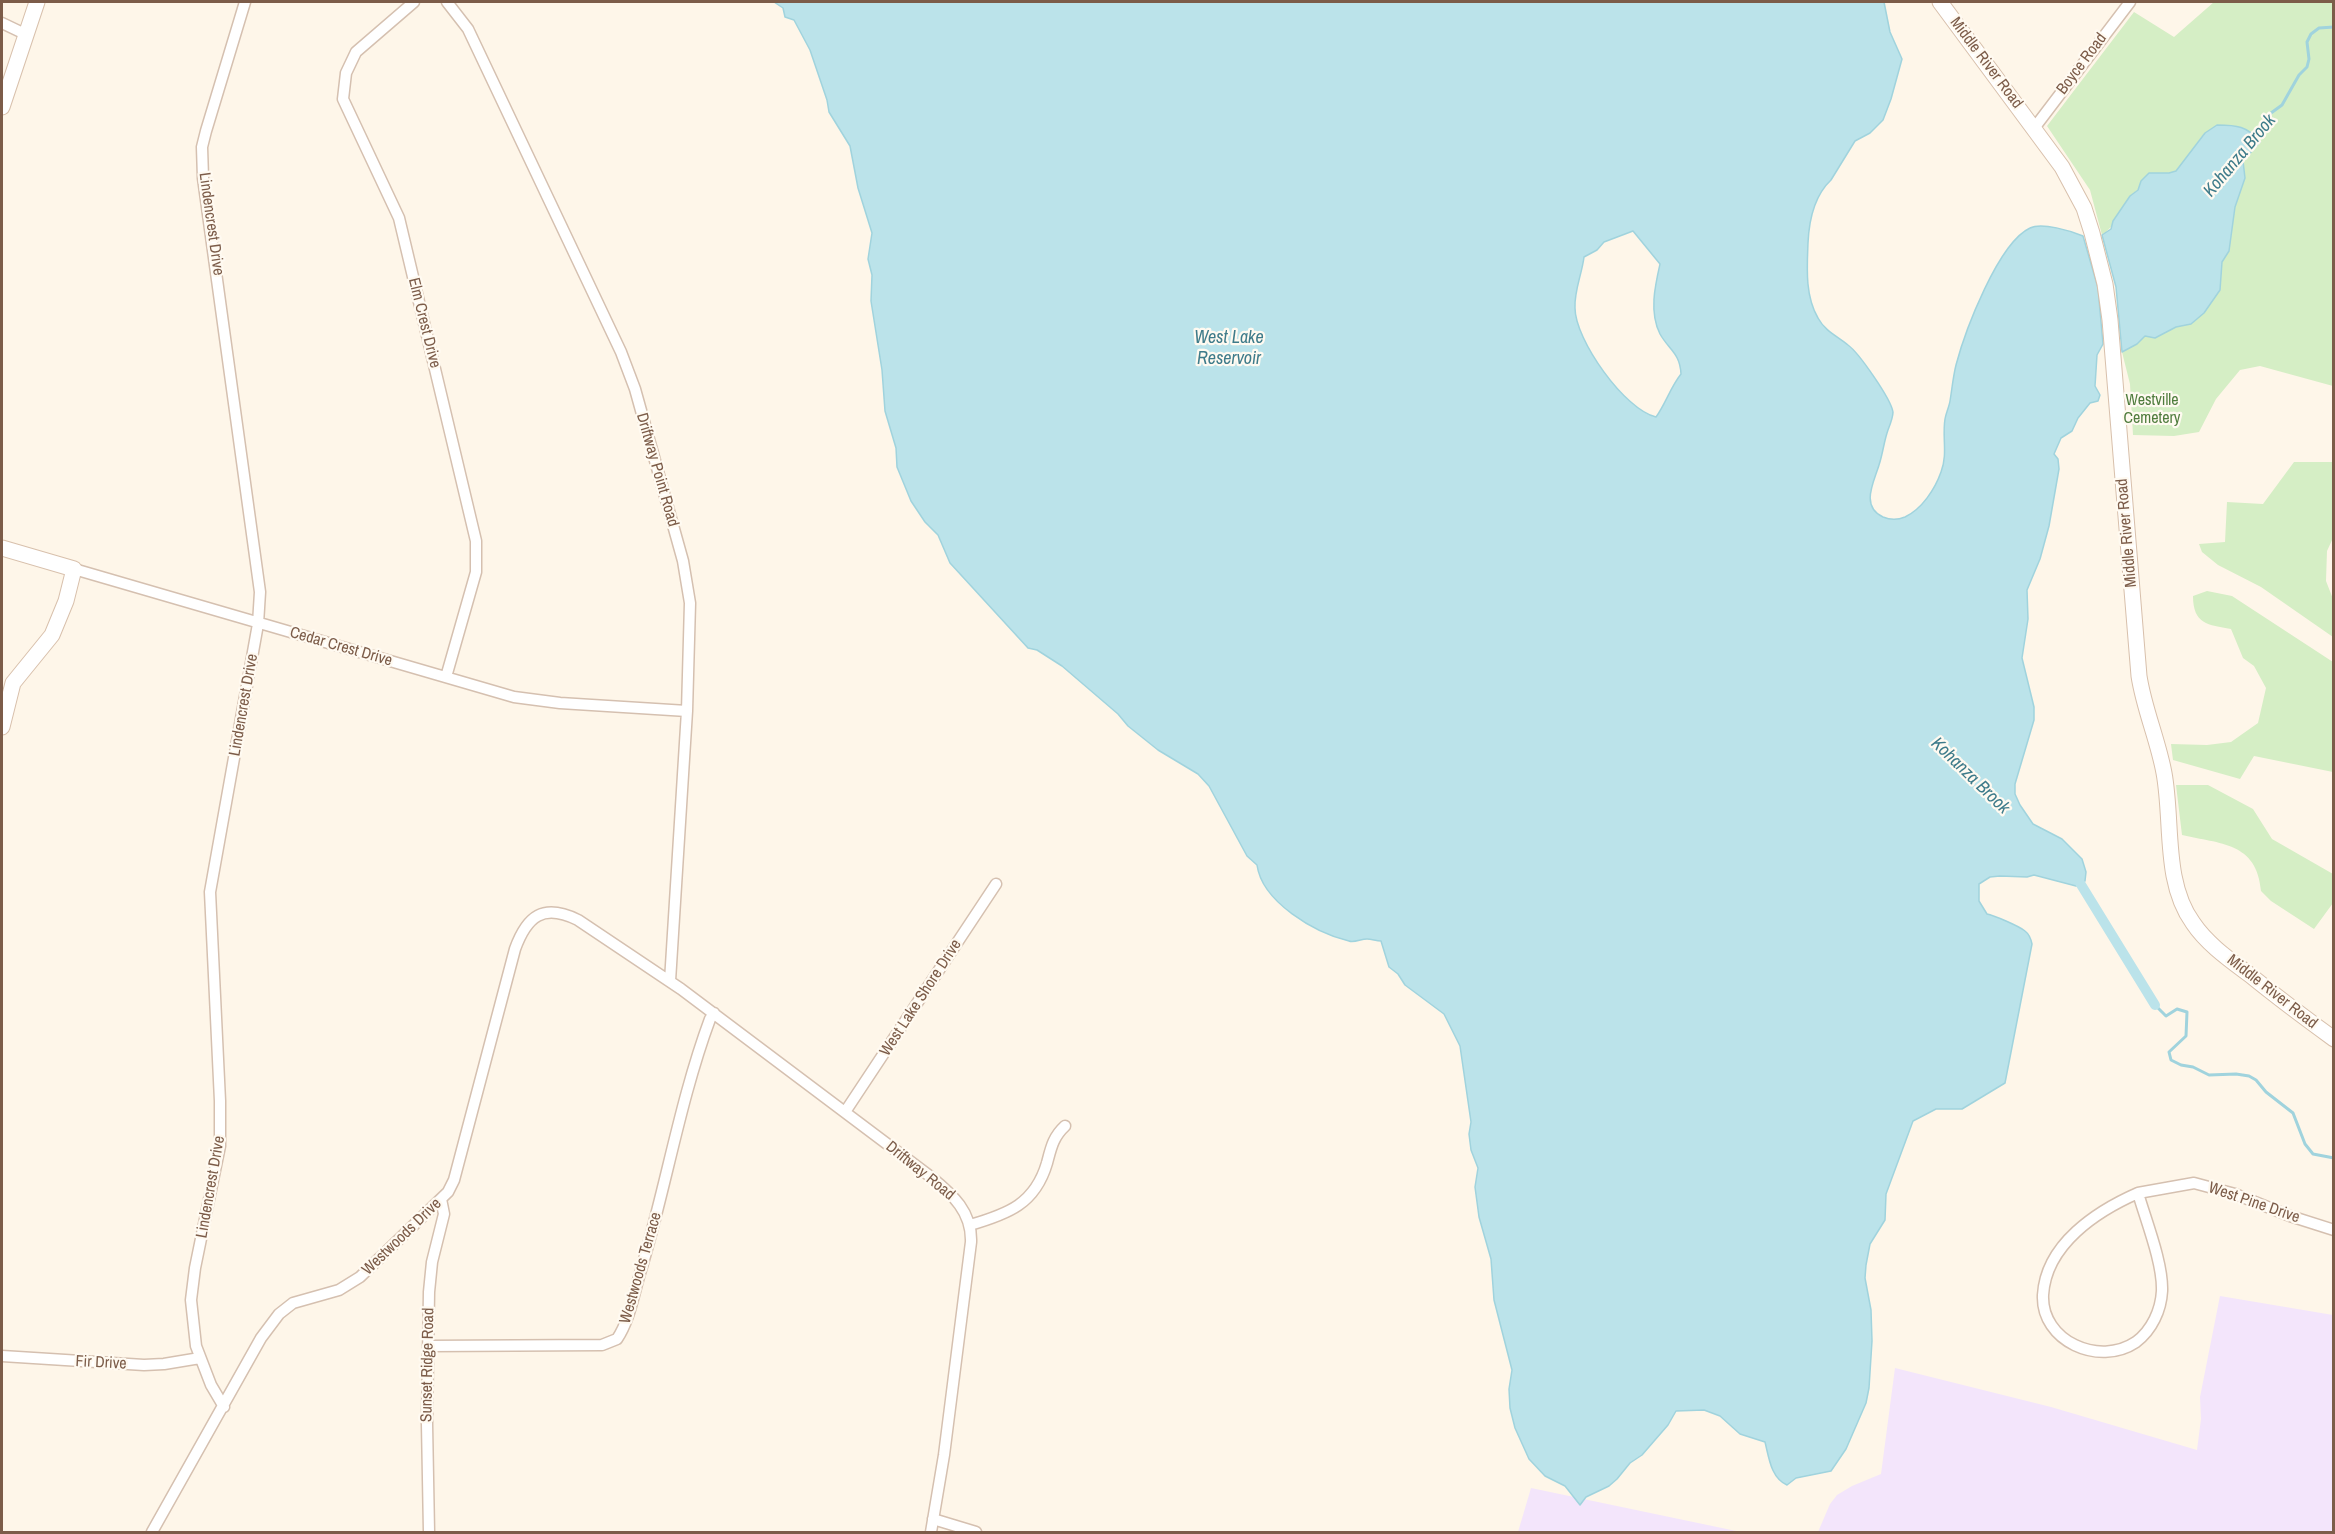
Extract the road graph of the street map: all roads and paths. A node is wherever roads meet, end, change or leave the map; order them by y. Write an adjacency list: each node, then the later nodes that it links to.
1 (37, 2): 8 (main road)
2 (245, 2): 13 (street, Lindencrest Drive)
3 (414, 2): 14 (street, Elm Crest Drive)
4 (447, 2): 15 (street, Driftway Point Road)
5 (1940, 2): 10 (main road, Middle River Road)
6 (2130, 2): 10 (street, Boyce Road)
7 (2, 23): 8 (street)
8 (25, 34): 9 (main road)
9 (2, 107)
10 (2035, 128): 20 (main road, Middle River Road)
11 (2, 548): 12 (main road, Cedar Crest Drive)
12 (74, 569): 13 (street, Cedar Crest Drive); 16 (main road)
13 (258, 624): 14 (street, Cedar Crest Drive); 29 (street, Lindencrest Drive)
14 (446, 678): 15 (street, Cedar Crest Drive)
15 (687, 711): 18 (street, Driftway Point Road)
16 (2, 727)
17 (996, 884): 21 (street, West Lake Shore Drive)
18 (670, 981): 19 (street, Driftway Road); 24 (street, Westwoods Drive)
19 (714, 1013): 21 (street, Driftway Road); 27 (street, Westwoods Terrace)
20 (2334, 1038)
21 (845, 1112): 25 (street, Driftway Road)
22 (1065, 1126): 25 (street)
23 (2138, 1193): 23 (street, West Pine Drive); 26 (street, West Pine Drive)
24 (441, 1199): 27 (street, Sunset Ridge Road); 30 (street, Westwoods Drive)
25 (970, 1225): 31 (street)
26 (2334, 1230)
27 (428, 1346): 33 (street, Sunset Ridge Road)
28 (2, 1356): 29 (street, Fir Drive)
29 (200, 1358): 30 (street, Lindencrest Drive)
30 (224, 1407): 32 (street, Westwoods Drive)
31 (933, 1519): 34 (street); 35 (street)
32 (152, 1533)
33 (429, 1533)
34 (931, 1533)
35 (976, 1533)

